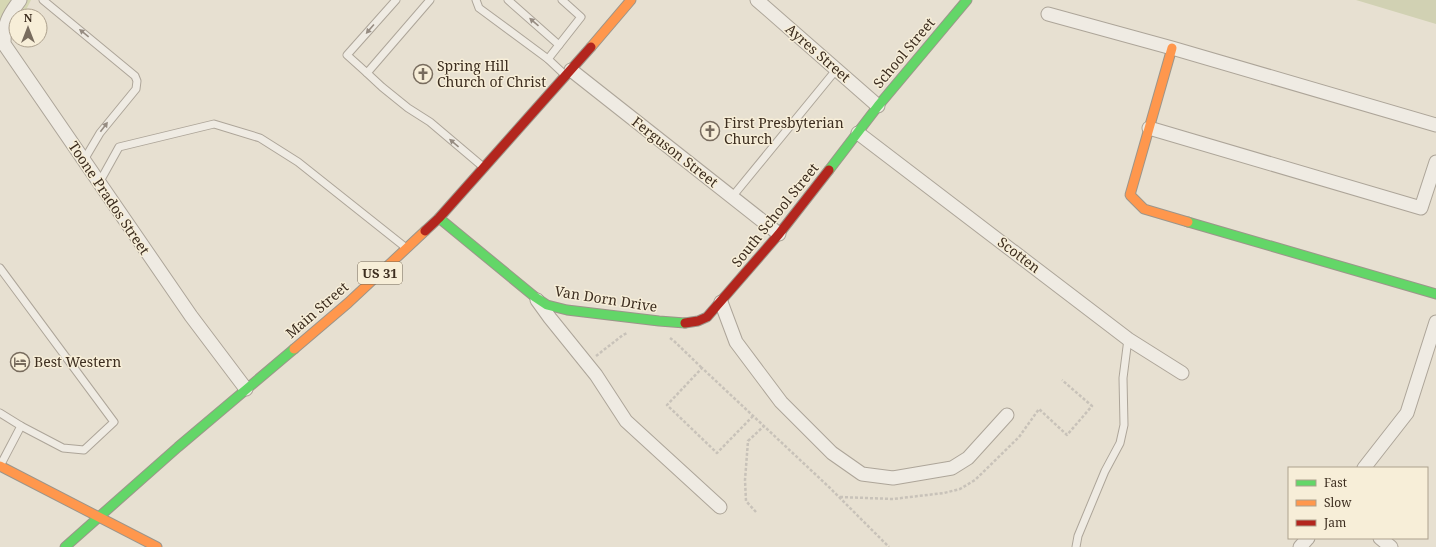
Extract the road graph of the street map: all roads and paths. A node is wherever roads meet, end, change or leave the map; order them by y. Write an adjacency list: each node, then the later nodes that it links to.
1 (20, 0): 22 (street, Toone Prados Street)
2 (43, 0): 22 (lane, one-way to 2)
3 (396, 0): 16 (lane, one-way to 16)
4 (430, 0): 16 (lane)
5 (476, 0): 14 (lane)
6 (508, 0): 12 (lane, one-way to 6)
7 (562, 0): 12 (lane)
8 (631, 0): 17 (street, Main Street / US 31)
9 (757, 0): 15 (street, Ayres Street)
10 (968, 0): 18 (street, School Street)
11 (1048, 14): 13 (street)
12 (559, 45): 14 (lane)
13 (1172, 48): 19 (street); 20 (street)
14 (548, 59): 17 (lane)
15 (836, 70): 18 (street, Ayres Street); 26 (lane)
16 (367, 73): 24 (lane, one-way to 16)
17 (568, 73): 24 (street, Main Street / US 31); 26 (street, Ferguson Street)
18 (878, 106): 21 (street, South School Street)
19 (1436, 125)
20 (1149, 128): 23 (street); 31 (street)
21 (858, 133): 28 (street, South School Street); 37 (street, Scotten)
22 (84, 160): 25 (street, Toone Prados Street)
23 (1436, 162)
24 (483, 168): 27 (street, Main Street / US 31)
25 (99, 183): 29 (lane); 41 (street, Toone Prados Street)
26 (732, 197): 28 (street, Ferguson Street)
27 (439, 218): 29 (street, Main Street / US 31); 32 (street, Van Dorn Drive)
28 (779, 234): 33 (street, South School Street)
29 (406, 248): 41 (street, Main Street / US 31)
30 (0, 268): 45 (lane)
31 (1436, 294)
32 (535, 297): 33 (street, Van Dorn Drive); 49 (street)
33 (721, 302): 43 (street)
34 (1436, 322): 48 (street)
35 (630, 332): 38 (path)
36 (666, 336): 39 (path)
37 (1128, 339): 40 (street, Scotten); 57 (lane)
38 (593, 358)
39 (702, 368): 44 (path); 44 (path)
40 (1182, 374)
41 (246, 389): 51 (street, Main Street / US 31)
42 (0, 413): 45 (lane)
43 (1007, 415)
44 (753, 416): 46 (path)
45 (21, 426): 47 (lane)
46 (764, 426): 50 (path); 56 (path)
47 (0, 466): 51 (street)
48 (1365, 467)
49 (720, 507)
50 (756, 512)
51 (100, 517): 54 (street, Main Street / US 31); 55 (street)
52 (1307, 539): 58 (street)
53 (1381, 539): 59 (street)
54 (65, 547)
55 (157, 547)
56 (889, 547)
57 (1076, 547)
58 (1300, 547)
59 (1391, 547)

